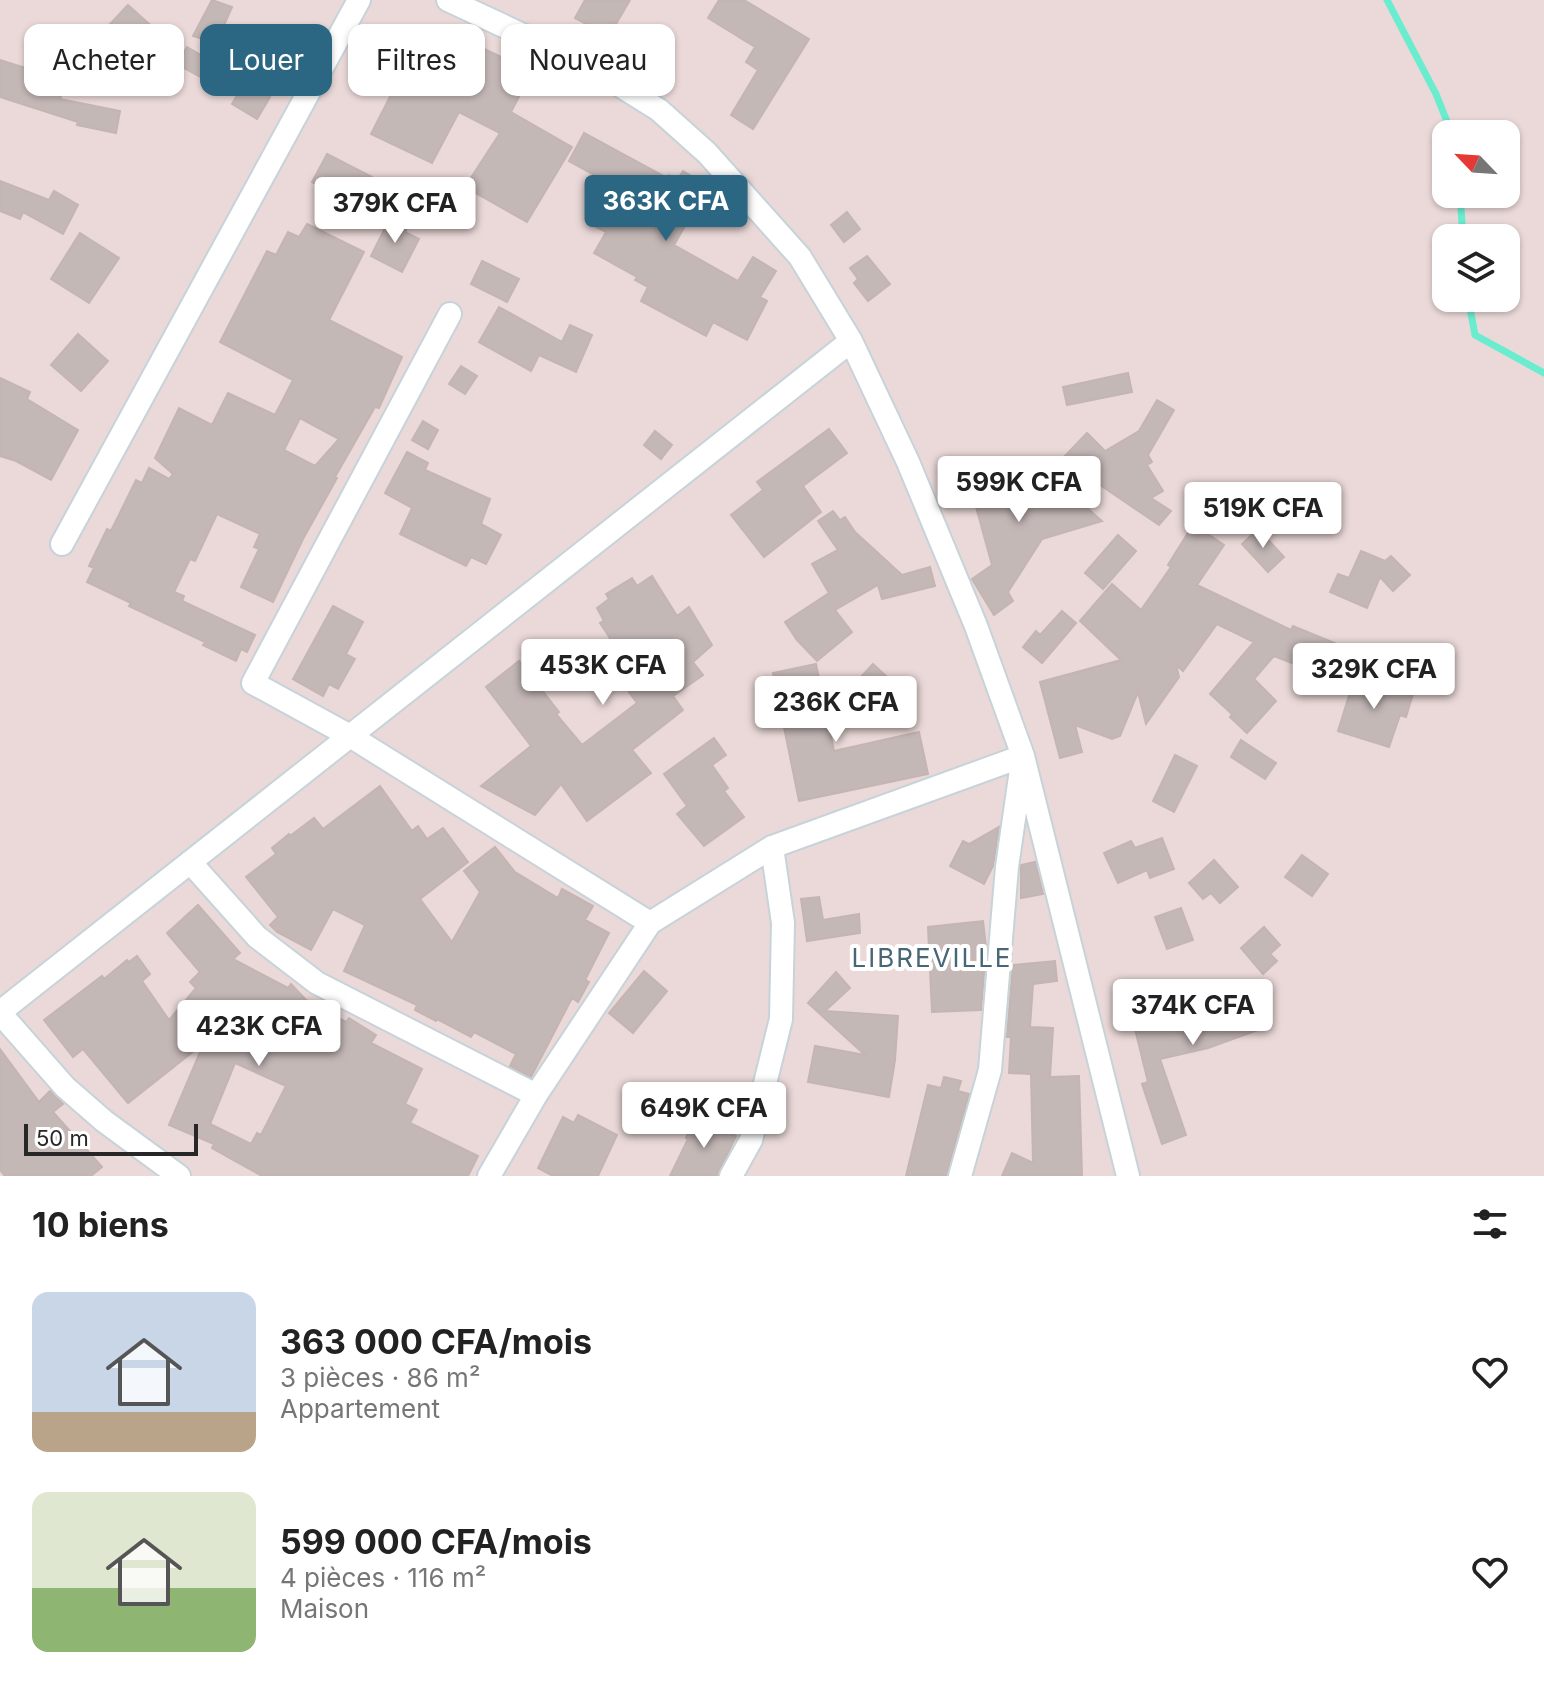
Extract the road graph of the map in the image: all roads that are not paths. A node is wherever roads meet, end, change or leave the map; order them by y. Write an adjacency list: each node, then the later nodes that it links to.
1 (359, 0): 5 (street)
2 (448, 0): 4 (street)
3 (450, 314): 6 (street)
4 (851, 341): 6 (street); 7 (street)
5 (62, 544)
6 (350, 736): 9 (street); 10 (street)
7 (1023, 756): 8 (street); 16 (street); 17 (street)
8 (772, 847): 10 (street); 15 (street)
9 (190, 862): 11 (street); 12 (street)
10 (650, 923): 12 (street)
11 (0, 1012): 13 (street)
12 (536, 1095): 14 (street)
13 (179, 1176)
14 (489, 1176)
15 (731, 1176)
16 (960, 1176)
17 (1128, 1176)

